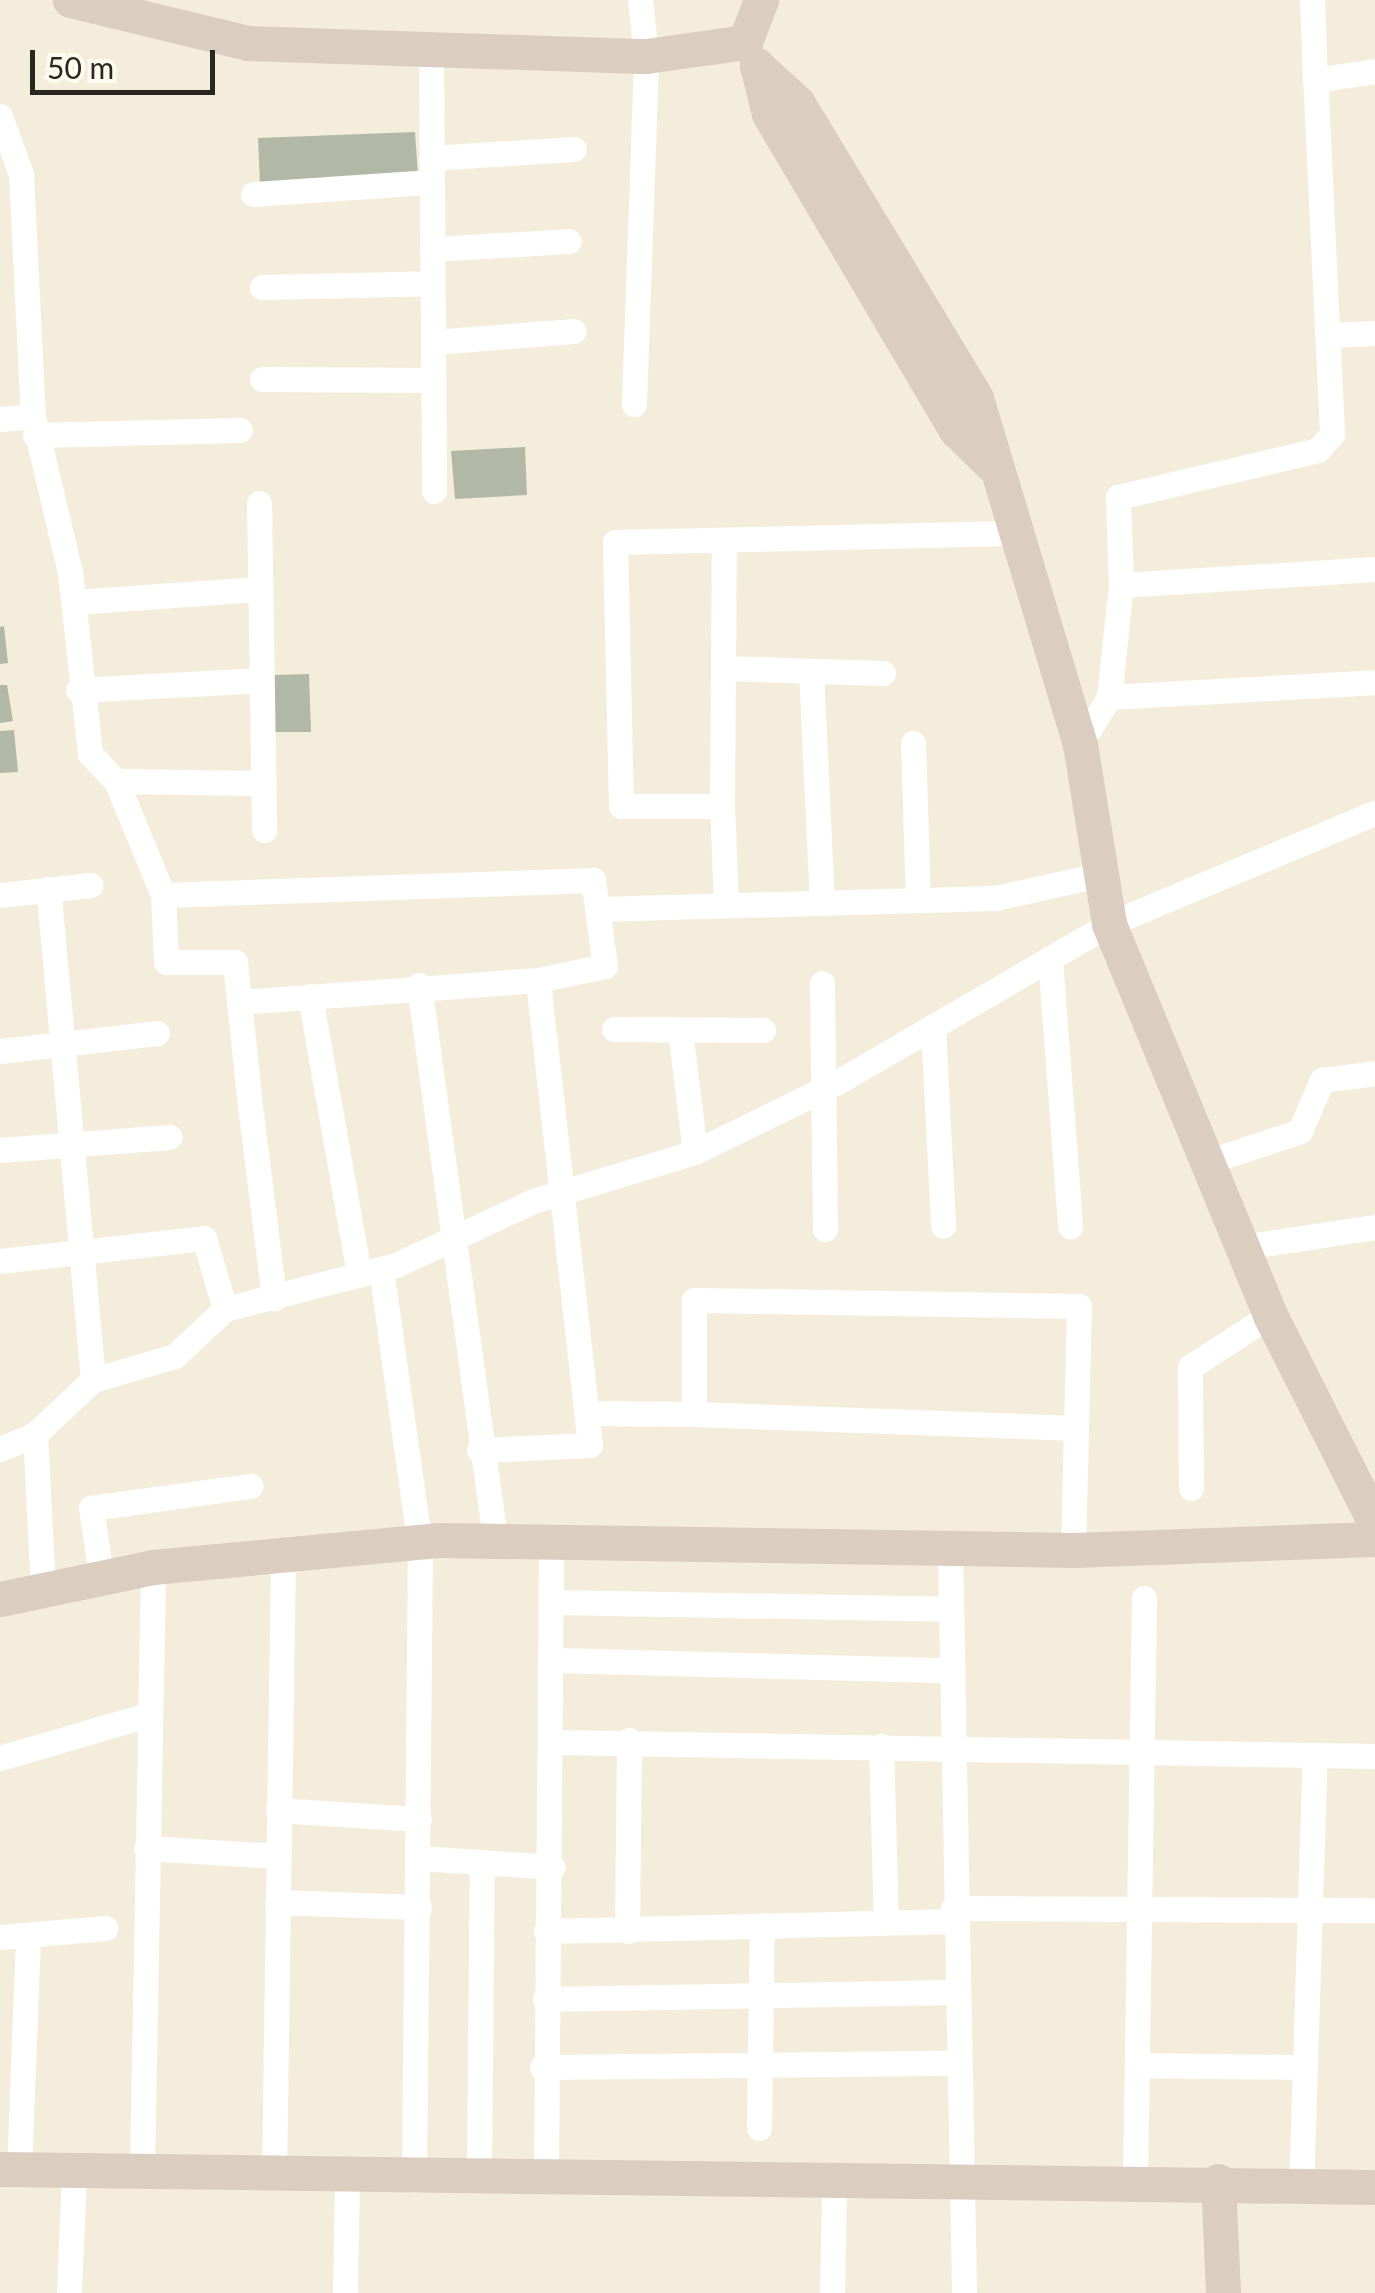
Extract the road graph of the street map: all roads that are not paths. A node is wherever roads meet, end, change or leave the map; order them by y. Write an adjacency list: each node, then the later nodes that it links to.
1 (70, 0): 4 (street)
2 (640, 0): 7 (street)
3 (1312, 0): 9 (street)
4 (158, 11): 6 (street)
5 (751, 28): 7 (street); 31 (street)
6 (431, 48): 7 (street); 12 (street)
7 (646, 56): 25 (street)
8 (1375, 72): 9 (street)
9 (1315, 80): 21 (street)
10 (0, 116): 16 (street)
11 (574, 149): 12 (street)
12 (431, 170): 13 (street); 15 (street)
13 (252, 194)
14 (568, 240): 15 (street)
15 (432, 248): 17 (street)
16 (13, 254): 27 (street)
17 (432, 284): 18 (street); 22 (street)
18 (262, 287)
19 (574, 331): 22 (street)
20 (1375, 333): 21 (street)
21 (1327, 335): 34 (street)
22 (432, 342): 24 (street)
23 (262, 379): 24 (street)
24 (432, 380): 29 (street)
25 (634, 404)
26 (0, 419): 27 (street)
27 (34, 426): 28 (street); 36 (street)
28 (240, 430)
29 (434, 490)
30 (259, 503): 35 (street)
31 (1011, 533): 32 (street); 45 (street)
32 (724, 540): 37 (street); 48 (street)
33 (1375, 569): 34 (street)
34 (1122, 585): 43 (street)
35 (260, 589): 36 (street); 40 (street)
36 (74, 602): 42 (street)
37 (723, 668): 38 (street); 48 (street)
38 (811, 670): 39 (street); 57 (street)
39 (882, 673)
40 (262, 680): 42 (street); 47 (street)
41 (1375, 682): 43 (street)
42 (78, 690): 46 (street)
43 (1109, 697): 45 (street)
44 (912, 744): 56 (street)
45 (1080, 744): 51 (street)
46 (116, 781): 47 (street); 55 (street)
47 (263, 784): 50 (street)
48 (722, 806): 58 (street)
49 (1375, 813): 60 (street)
50 (264, 830)
51 (1100, 875): 56 (street); 60 (street)
52 (90, 886): 53 (street)
53 (48, 889): 54 (street); 72 (street)
54 (0, 895)
55 (163, 895): 59 (street); 66 (street)
56 (918, 900): 57 (street)
57 (822, 903): 58 (street)
58 (726, 906): 59 (street)
59 (597, 909): 62 (street)
60 (1109, 924): 61 (street); 80 (street)
61 (1050, 958): 67 (street); 83 (street)
62 (538, 980): 64 (street); 81 (street)
63 (822, 983): 75 (street)
64 (419, 986): 65 (street); 86 (street)
65 (310, 996): 66 (street); 90 (street)
66 (239, 1002): 91 (street)
67 (933, 1026): 75 (street); 82 (street)
68 (614, 1029): 69 (street)
69 (680, 1030): 70 (street); 79 (street)
70 (763, 1030)
71 (156, 1033): 72 (street)
72 (67, 1043): 73 (street); 77 (street)
73 (0, 1051)
74 (1375, 1074): 80 (street)
75 (820, 1090): 79 (street); 85 (street)
76 (170, 1136): 77 (street)
77 (68, 1145): 78 (street); 88 (street)
78 (0, 1150)
79 (694, 1152): 81 (street)
80 (1207, 1162): 87 (street)
81 (562, 1192): 86 (street); 95 (street)
82 (944, 1226)
83 (1070, 1226)
84 (1375, 1227): 87 (street)
85 (825, 1229)
86 (450, 1235): 90 (street); 100 (street)
87 (1243, 1247): 93 (street)
88 (79, 1251): 89 (street); 92 (street); 94 (street)
89 (0, 1260)
90 (370, 1272): 91 (street); 105 (street)
91 (274, 1299): 92 (street)
92 (224, 1309): 94 (street)
93 (1270, 1315): 102 (street); 103 (street)
94 (93, 1380): 98 (street)
95 (586, 1413): 96 (street); 100 (street)
96 (694, 1414): 97 (street); 97 (street)
97 (1076, 1428): 109 (street)
98 (35, 1434): 99 (street); 113 (street)
99 (0, 1449)
100 (479, 1450): 106 (street)
101 (250, 1486): 112 (street)
102 (1190, 1488)
103 (1375, 1523)
104 (1375, 1538): 109 (street)
105 (420, 1546): 106 (street); 110 (street); 130 (street)
106 (496, 1546): 107 (street)
107 (551, 1546): 108 (street); 116 (street)
108 (950, 1548): 109 (street); 117 (street)
109 (1073, 1550)
110 (283, 1557): 111 (street); 129 (street)
111 (152, 1567): 112 (street); 120 (street)
112 (102, 1583): 113 (street)
113 (43, 1591): 115 (street)
114 (1144, 1598): 125 (street)
115 (0, 1599)
116 (554, 1602): 117 (street); 118 (street)
117 (947, 1609): 119 (street)
118 (556, 1660): 119 (street); 122 (street)
119 (948, 1670): 124 (street)
120 (150, 1714): 128 (street); 131 (street)
121 (629, 1740): 122 (street); 123 (street); 146 (street)
122 (552, 1742): 135 (street)
123 (881, 1746): 124 (street); 142 (street)
124 (948, 1746): 125 (street); 141 (street)
125 (1141, 1750): 126 (street); 137 (street)
126 (1315, 1755): 127 (street); 139 (street)
127 (1375, 1756)
128 (0, 1758)
129 (278, 1810): 130 (street); 132 (street)
130 (419, 1819): 133 (street)
131 (146, 1848): 132 (street); 159 (street)
132 (278, 1856): 136 (street)
133 (419, 1858): 134 (street); 138 (street)
134 (482, 1862): 135 (street); 163 (street)
135 (552, 1867): 145 (street)
136 (277, 1902): 138 (street); 162 (street)
137 (1139, 1904): 139 (street); 141 (street); 154 (street)
138 (419, 1908): 165 (street)
139 (1306, 1910): 140 (street); 156 (street)
140 (1375, 1910)
141 (954, 1914): 142 (street); 149 (street)
142 (886, 1920): 143 (street)
143 (762, 1925): 146 (street); 150 (street)
144 (106, 1928): 147 (street)
145 (546, 1931): 146 (street); 151 (street)
146 (627, 1931)
147 (28, 1935): 148 (street); 158 (street)
148 (0, 1937)
149 (953, 1992): 150 (street); 152 (street)
150 (759, 1994): 151 (street); 153 (street)
151 (545, 1998): 155 (street)
152 (954, 2062): 153 (street); 169 (street)
153 (760, 2065): 155 (street); 157 (street)
154 (1137, 2065): 156 (street); 166 (street)
155 (542, 2067): 161 (street)
156 (1304, 2067): 171 (street)
157 (759, 2128)
158 (10, 2170): 160 (street)
159 (142, 2170): 160 (street); 162 (street)
160 (74, 2172): 172 (street)
161 (546, 2174): 163 (street); 168 (street)
162 (274, 2176): 164 (street)
163 (478, 2177): 165 (street)
164 (347, 2180): 165 (street); 173 (street)
165 (414, 2180)
166 (1135, 2180): 167 (street); 169 (street)
167 (1218, 2181): 171 (street); 176 (street)
168 (834, 2186): 169 (street); 174 (street)
169 (958, 2186): 175 (street)
170 (1375, 2188): 171 (street)
171 (1302, 2191)
172 (69, 2293)
173 (345, 2293)
174 (832, 2293)
175 (964, 2293)
176 (1223, 2293)

